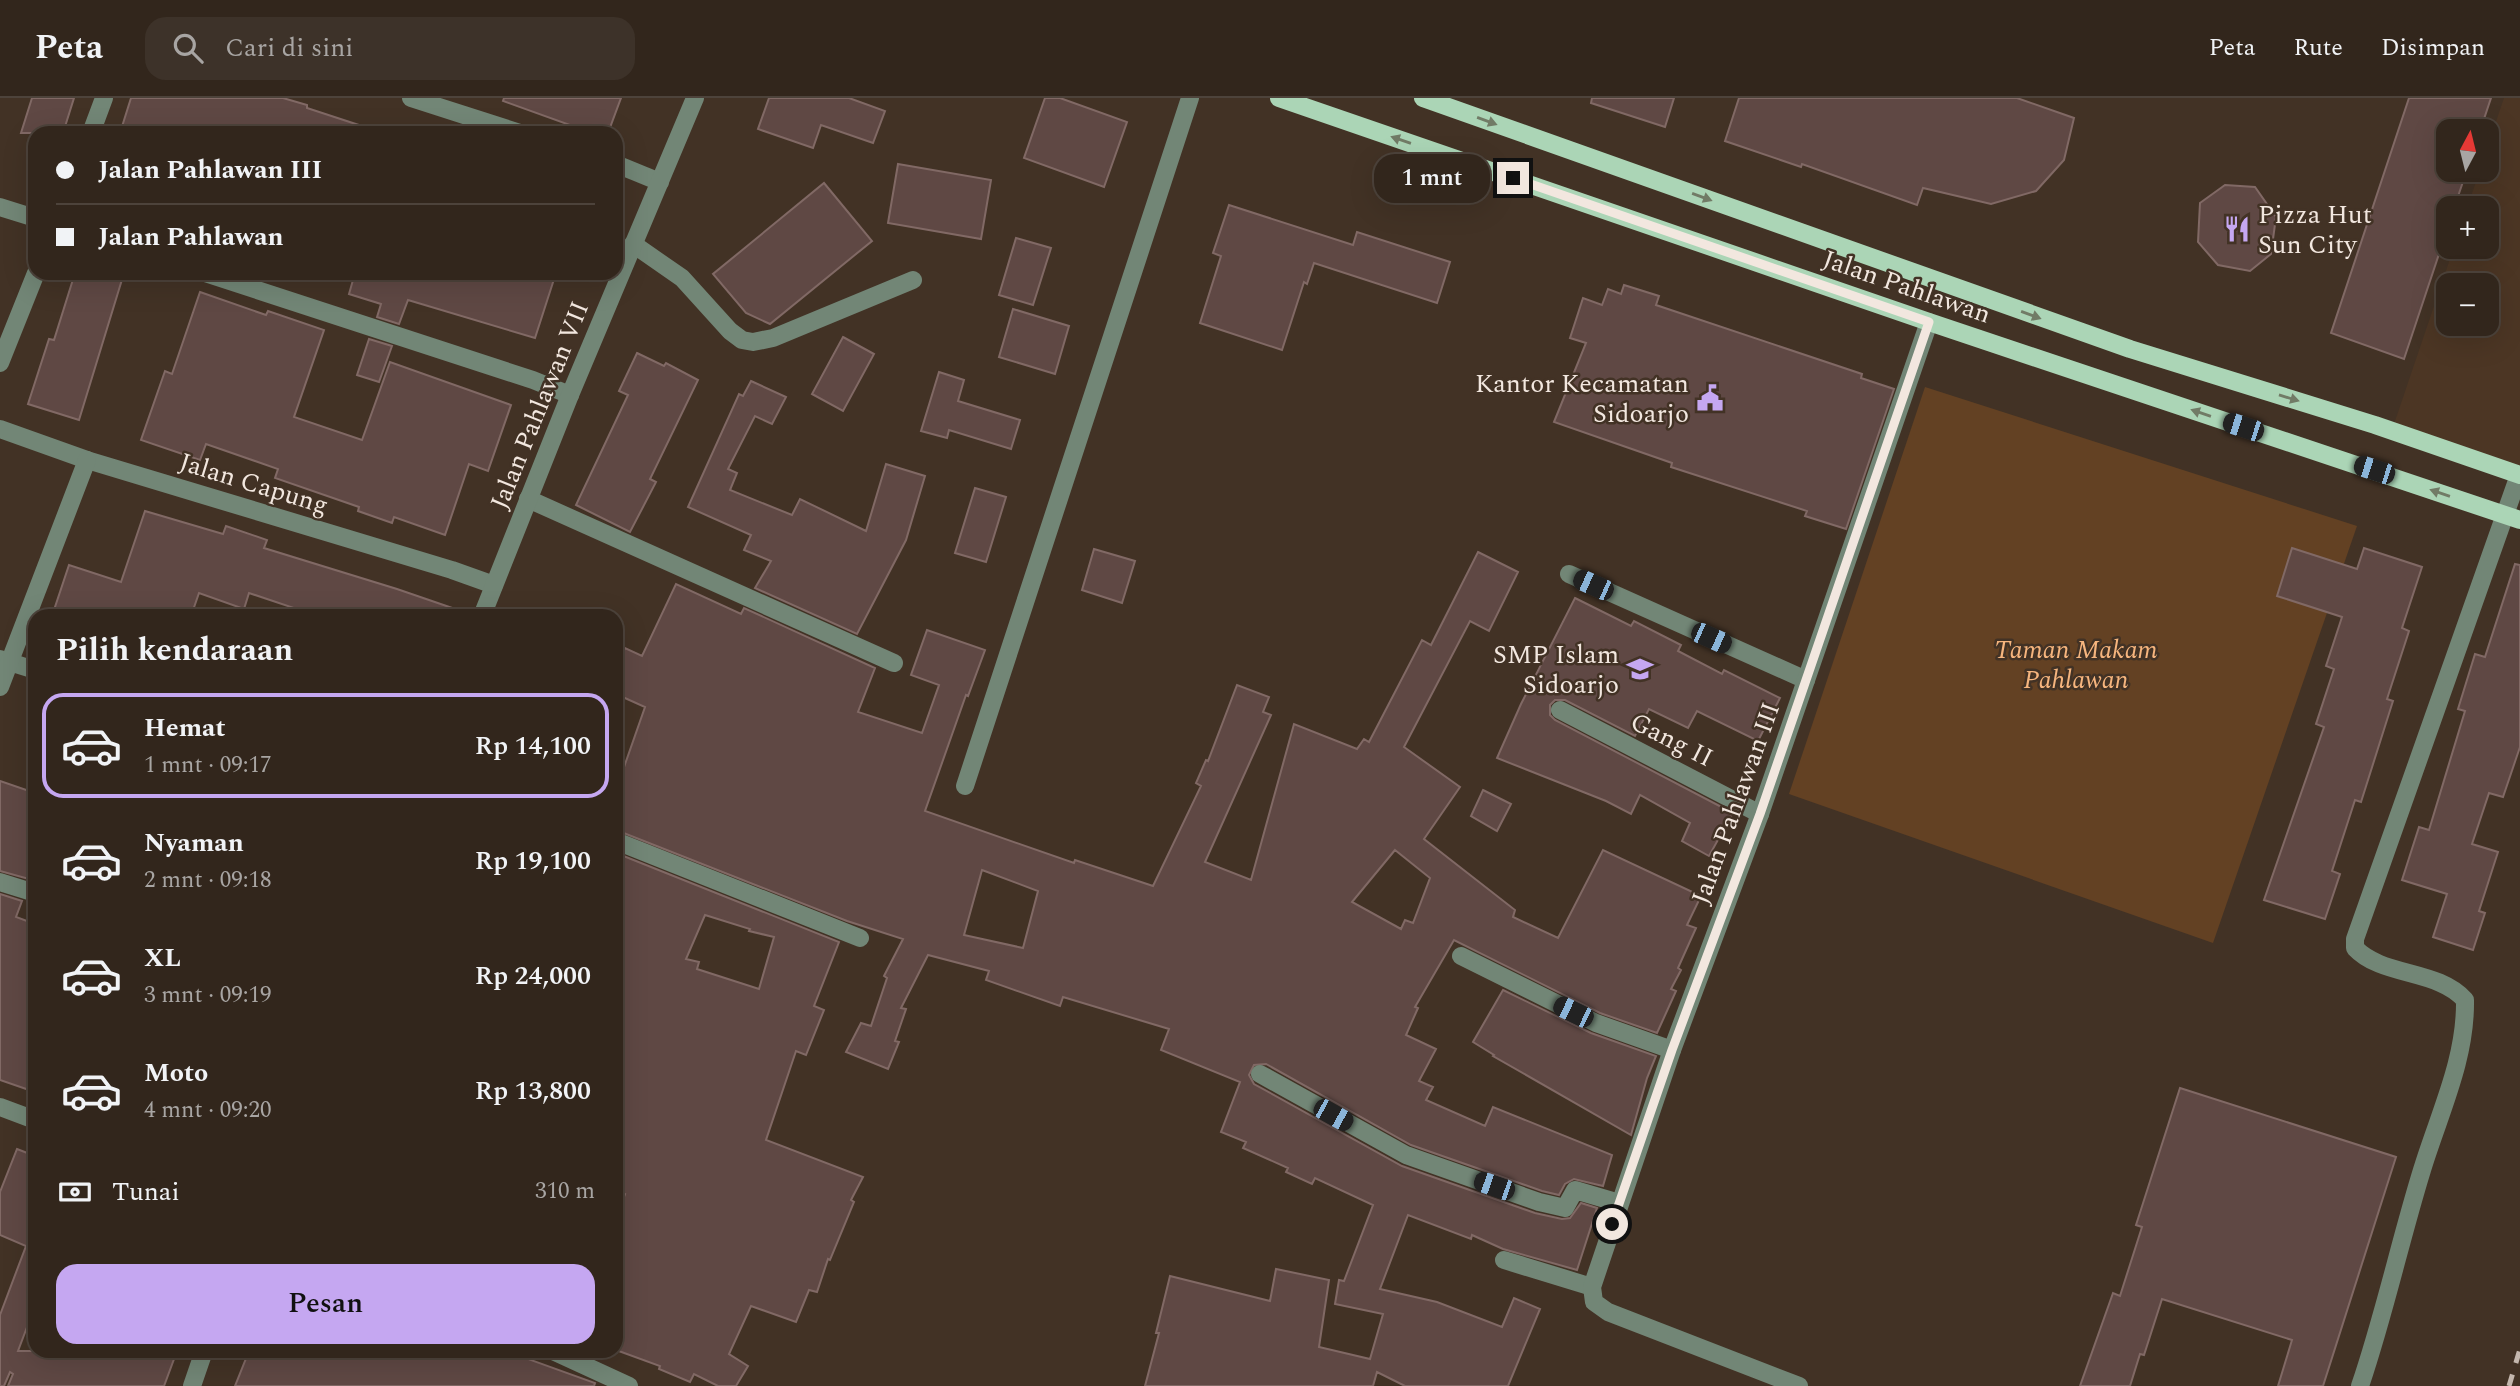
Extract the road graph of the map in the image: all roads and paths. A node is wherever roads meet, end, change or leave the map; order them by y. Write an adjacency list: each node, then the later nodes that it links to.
1 (104, 98): 7 (street)
2 (411, 98): 8 (street)
3 (695, 98): 10 (street, Jalan Pahlawan VII)
4 (1191, 98): 36 (street)
5 (1279, 98): 19 (main road, Jalan Pahlawan, one-way to 5)
6 (1423, 98): 24 (main road, Jalan Pahlawan, one-way to 24)
7 (93, 126)
8 (498, 126)
9 (623, 167): 10 (street)
10 (660, 183): 13 (street, Jalan Pahlawan VII)
11 (0, 206): 12 (street)
12 (28, 216)
13 (633, 244): 14 (street, Jalan Pahlawan VII); 18 (street)
14 (623, 268)
15 (33, 280): 20 (street)
16 (226, 280): 21 (street)
17 (618, 280): 21 (street, Jalan Pahlawan VII)
18 (913, 280)
19 (1929, 322): 26 (main road, Jalan Pahlawan, one-way to 19); 33 (street, Jalan Pahlawan III)
20 (0, 363)
21 (570, 395): 25 (street, Jalan Pahlawan VII)
22 (0, 429): 23 (street, Jalan Capung)
23 (87, 460): 28 (street, Jalan Capung); 30 (street)
24 (2520, 475): 26 (street)
25 (528, 499): 28 (street, Jalan Pahlawan VII); 31 (street)
26 (2512, 517): 55 (street)
27 (1569, 574): 33 (street)
28 (494, 585): 29 (street, Jalan Pahlawan VII)
29 (485, 609)
30 (5, 660): 32 (street); 34 (street)
31 (894, 663)
32 (28, 668)
33 (1806, 681): 37 (street, Jalan Pahlawan III)
34 (0, 687)
35 (1560, 710): 37 (street, Gang II)
36 (965, 786)
37 (1760, 814): 43 (street, Jalan Pahlawan III)
38 (623, 844): 41 (street)
39 (0, 882): 40 (street)
40 (28, 891)
41 (860, 938)
42 (1461, 956): 43 (street)
43 (1672, 1050): 47 (street, Jalan Pahlawan III)
44 (1260, 1074): 47 (street)
45 (0, 1107): 46 (street)
46 (28, 1117)
47 (1619, 1203): 49 (street, Jalan Pahlawan III)
48 (1504, 1260): 49 (street)
49 (1593, 1294): 54 (street)
50 (202, 1358): 52 (street)
51 (568, 1358): 53 (street)
52 (192, 1386)
53 (629, 1386)
54 (1799, 1386)
55 (2360, 1386)

